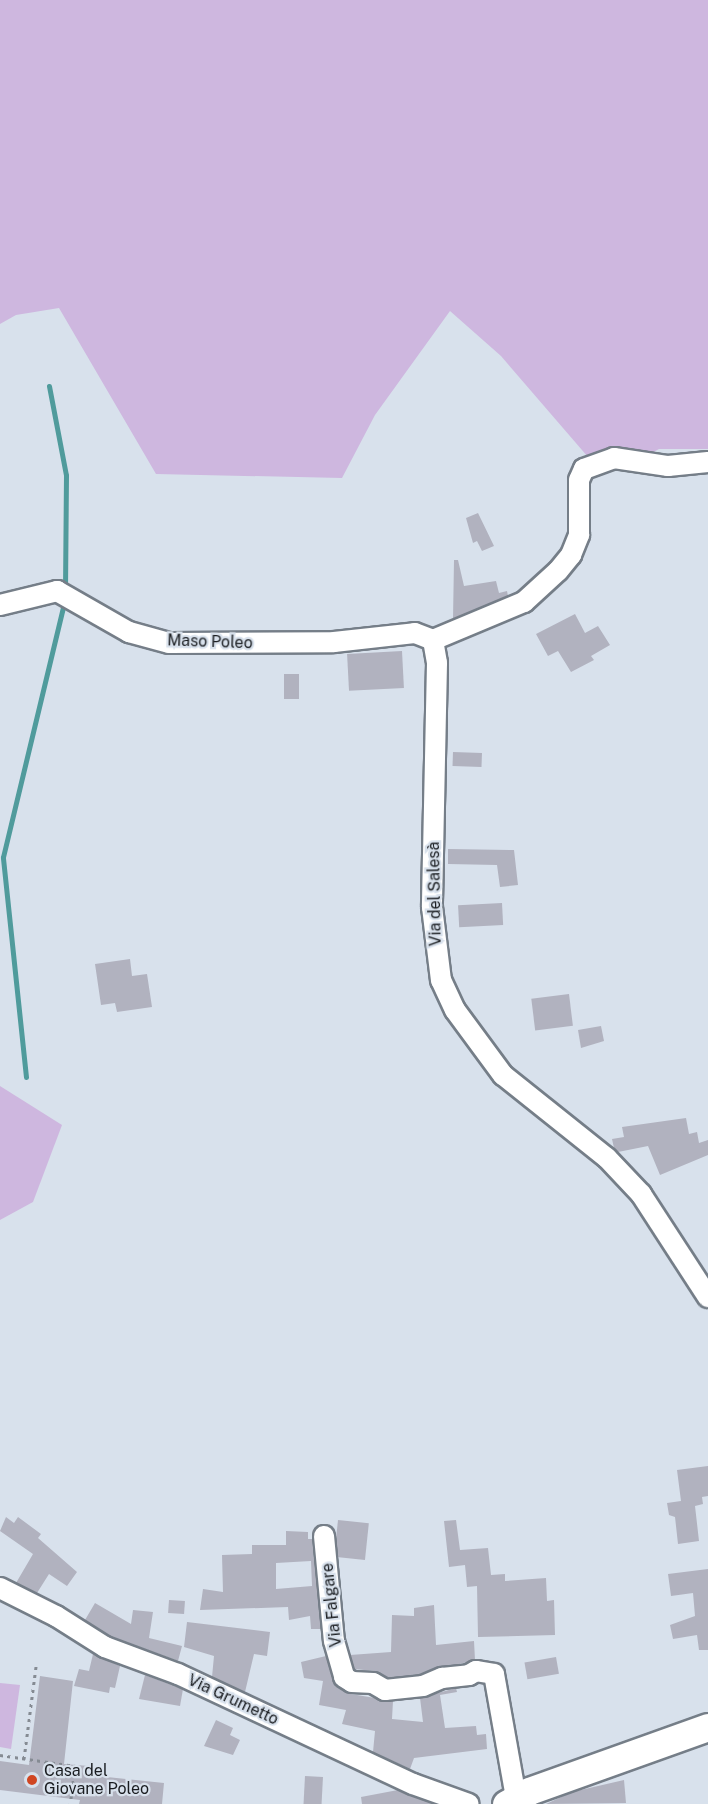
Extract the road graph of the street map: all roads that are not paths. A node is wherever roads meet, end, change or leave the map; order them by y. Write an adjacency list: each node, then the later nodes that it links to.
1 (708, 462): 3 (street)
2 (0, 604): 3 (street, Maso Poleo)
3 (433, 640): 4 (street, Via del Salesà)
4 (708, 1297)
5 (324, 1536): 8 (street, Via Falgare)
6 (0, 1588): 9 (street, Via Grumetto)
7 (708, 1727): 8 (street, Via Falgare)
8 (511, 1801)
9 (469, 1804)

